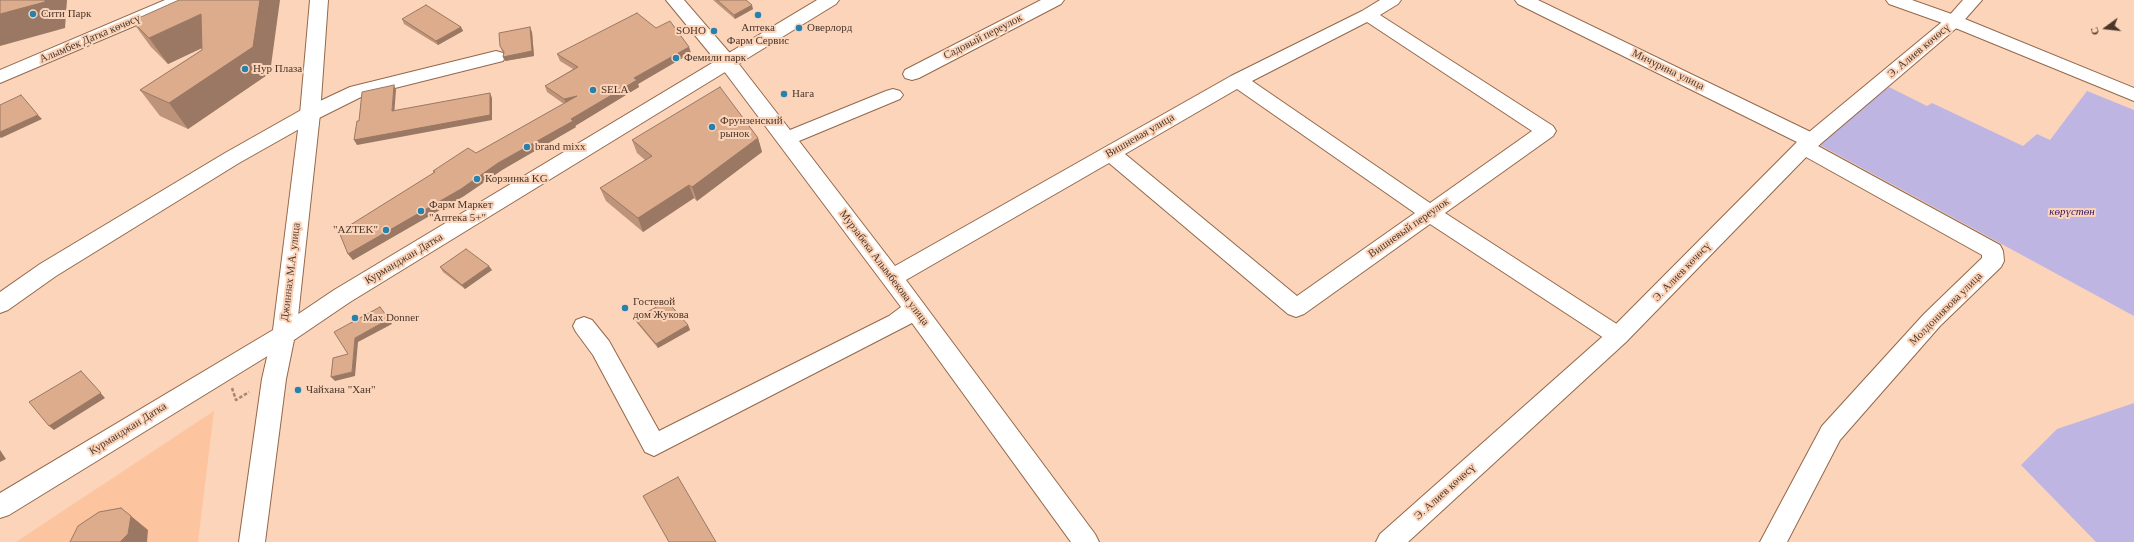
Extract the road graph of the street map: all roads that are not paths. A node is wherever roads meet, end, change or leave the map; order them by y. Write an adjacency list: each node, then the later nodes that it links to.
1 (180, 0): 15 (street, Алымбек Датка көчөсү)
2 (319, 0): 19 (street, Джиннах М.А. улица)
3 (675, 0): 13 (street, Мурзабека Алымбекова улица)
4 (830, 0): 13 (street, Курманджан Датка)
5 (1055, 0): 14 (street, Садовый переулок)
6 (1392, 0): 10 (street, Вишневая улица)
7 (1524, 0): 21 (street, Мичурина улица)
8 (1895, 0): 11 (street)
9 (1973, 0): 11 (street, Э. Алиев көчөсү)
10 (1368, 15): 16 (street, Вишневая улица); 23 (street, Вишневый переулок)
11 (1954, 21): 18 (street); 21 (street, Э. Алиев көчөсү)
12 (496, 58): 19 (street)
13 (728, 63): 20 (street, Мурзабека Алымбекова улица); 28 (street, Курманджан Датка)
14 (912, 74)
15 (0, 77)
16 (1238, 80): 22 (street, Вишневая улица); 23 (street)
17 (893, 95): 20 (street)
18 (2134, 95)
19 (310, 114): 25 (street); 28 (street, Джиннах М.А. улица)
20 (786, 139): 24 (street, Мурзабека Алымбекова улица)
21 (1808, 144): 29 (street, Э. Алиев көчөсү); 34 (street, Молдониязова улица)
22 (1110, 153): 23 (street, Вишневый переулок); 24 (street, Вишневая улица)
23 (1430, 213): 29 (street)
24 (892, 278): 26 (street, Мурзабека Алымбекова улица)
25 (0, 304)
26 (915, 309): 27 (street); 32 (street, Мурзабека Алымбекова улица)
27 (584, 326)
28 (284, 335): 30 (street, Курманджан Датка); 31 (street, Джиннах М.А. улица)
29 (1618, 336): 33 (street, Э. Алиев көчөсү)
30 (0, 507)
31 (252, 542)
32 (1086, 542)
33 (1389, 542)
34 (1773, 542)

